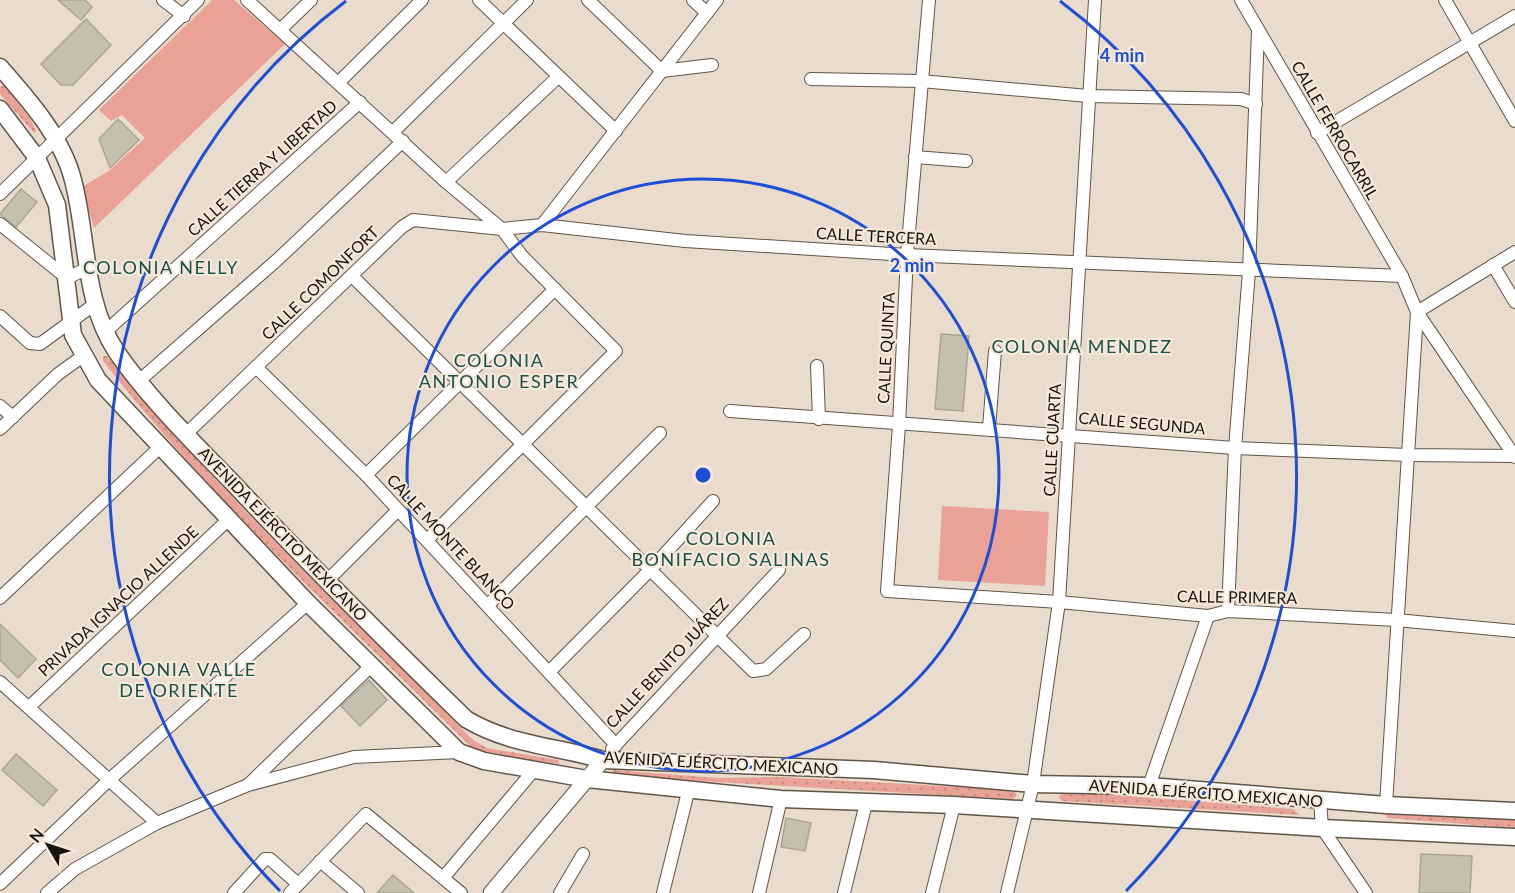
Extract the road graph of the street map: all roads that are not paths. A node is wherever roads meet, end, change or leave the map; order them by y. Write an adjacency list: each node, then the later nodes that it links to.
1 (163, 0): 16 (street)
2 (198, 0): 16 (street)
3 (247, 0): 19 (street)
4 (311, 0): 19 (street)
5 (422, 0): 28 (street)
6 (479, 0): 18 (street)
7 (527, 0): 18 (street)
8 (588, 0): 24 (street)
9 (693, 0): 15 (street)
10 (717, 0): 15 (street)
11 (929, 0): 27 (street, CALLE QUINTA)
12 (1095, 0): 29 (street, CALLE CUARTA)
13 (1241, 0): 20 (street, CALLE FERROCARRIL)
14 (1445, 0): 21 (street)
15 (707, 13): 24 (street)
16 (184, 16): 37 (street)
17 (1515, 16): 21 (street)
18 (503, 24): 25 (street); 35 (street)
19 (281, 29): 28 (street)
20 (1258, 30): 31 (street); 36 (street, CALLE FERROCARRIL)
21 (1470, 44): 33 (street); 36 (street)
22 (712, 65): 24 (street)
23 (0, 67): 37 (main road, AVENIDA EJÉRCITO MEXICANO)
24 (662, 71): 34 (street)
25 (558, 77): 34 (street); 42 (street)
26 (811, 79): 27 (street)
27 (921, 81): 29 (street); 39 (street, CALLE QUINTA)
28 (339, 82): 30 (street)
29 (1088, 96): 31 (street); 49 (street, CALLE CUARTA)
30 (360, 102): 35 (street); 62 (street, CALLE TIERRA Y LIBERTAD)
31 (1256, 104): 52 (street)
32 (0, 109): 40 (main road, AVENIDA EJÉRCITO MEXICANO)
33 (1515, 121)
34 (616, 131): 45 (street)
35 (393, 132): 38 (street)
36 (1317, 133): 54 (street, CALLE FERROCARRIL)
37 (56, 138): 40 (street); 51 (main road, AVENIDA EJÉRCITO MEXICANO)
38 (403, 141): 42 (street); 67 (street)
39 (915, 157): 41 (street); 48 (street, CALLE QUINTA)
40 (37, 158): 43 (street); 55 (main road, AVENIDA EJÉRCITO MEXICANO)
41 (966, 161)
42 (446, 182): 46 (street)
43 (0, 194)
44 (0, 224): 55 (street)
45 (542, 225): 46 (street, CALLE TERCERA); 48 (street, CALLE TERCERA)
46 (502, 229): 53 (street, CALLE COMONFORT); 56 (street)
47 (1515, 252): 50 (street)
48 (907, 255): 49 (street, CALLE TERCERA); 73 (street, CALLE QUINTA)
49 (1078, 263): 52 (street, CALLE TERCERA); 78 (street, CALLE CUARTA)
50 (1493, 265): 57 (street); 59 (street)
51 (88, 268): 55 (street); 58 (main road, AVENIDA EJÉRCITO MEXICANO)
52 (1249, 271): 54 (street, CALLE TERCERA); 81 (street)
53 (352, 276): 66 (street, CALLE COMONFORT); 68 (street)
54 (1402, 276): 59 (street, CALLE FERROCARRIL)
55 (67, 279): 61 (main road, AVENIDA EJÉRCITO MEXICANO)
56 (555, 289): 68 (street); 79 (street)
57 (1515, 302)
58 (95, 304): 61 (street); 62 (main road, AVENIDA EJÉRCITO MEXICANO)
59 (1418, 312): 82 (street); 83 (street)
60 (0, 316): 61 (street)
61 (72, 319): 64 (main road, AVENIDA EJÉRCITO MEXICANO)
62 (105, 332): 67 (main road, AVENIDA EJÉRCITO MEXICANO)
63 (996, 351): 74 (street)
64 (83, 356): 71 (street); 80 (main road, AVENIDA EJÉRCITO MEXICANO)
65 (817, 366): 72 (street)
66 (256, 367): 77 (street, CALLE COMONFORT); 84 (street, CALLE MONTE BLANCO)
67 (140, 380): 77 (main road, AVENIDA EJÉRCITO MEXICANO)
68 (460, 380): 79 (street); 84 (street)
69 (0, 406): 71 (street)
70 (730, 411): 72 (street, CALLE SEGUNDA)
71 (13, 417): 75 (street)
72 (819, 419): 73 (street, CALLE SEGUNDA)
73 (899, 425): 74 (street, CALLE SEGUNDA); 93 (street, CALLE QUINTA)
74 (989, 428): 78 (street, CALLE SEGUNDA)
75 (0, 429)
76 (660, 433): 86 (street)
77 (186, 434): 92 (main road, AVENIDA EJÉRCITO MEXICANO)
78 (1069, 434): 81 (street, CALLE SEGUNDA); 95 (street, CALLE CUARTA)
79 (522, 443): 86 (street); 89 (street)
80 (160, 447): 88 (main road, AVENIDA EJÉRCITO MEXICANO); 94 (street)
81 (1235, 448): 82 (street, CALLE SEGUNDA); 98 (street)
82 (1408, 455): 83 (street, CALLE SEGUNDA); 100 (street)
83 (1515, 456)
84 (366, 475): 87 (street, CALLE MONTE BLANCO)
85 (713, 501): 90 (street)
86 (588, 507): 90 (street); 97 (street)
87 (397, 511): 89 (street, CALLE MONTE BLANCO); 92 (street)
88 (229, 519): 96 (main road, AVENIDA EJÉRCITO MEXICANO); 107 (street, PRIVADA IGNACIO ALLENDE)
89 (427, 540): 97 (street, CALLE MONTE BLANCO)
90 (651, 569): 103 (street); 105 (street)
91 (779, 570): 103 (street, CALLE BENITO JUÁREZ)
92 (328, 580): 110 (main road, AVENIDA EJÉRCITO MEXICANO)
93 (888, 591): 95 (street, CALLE PRIMERA)
94 (2, 593)
95 (1059, 602): 99 (street, CALLE PRIMERA); 114 (street, CALLE CUARTA)
96 (308, 603): 104 (main road, AVENIDA EJÉRCITO MEXICANO); 113 (street)
97 (488, 605): 105 (street, CALLE MONTE BLANCO)
98 (1228, 611): 99 (street, CALLE PRIMERA); 100 (street, CALLE PRIMERA)
99 (1208, 616): 116 (street)
100 (1396, 620): 101 (street, CALLE PRIMERA); 122 (street)
101 (1515, 631)
102 (804, 634): 103 (street)
103 (716, 637): 108 (street, CALLE BENITO JUÁREZ)
104 (371, 666): 109 (main road, AVENIDA EJÉRCITO MEXICANO); 115 (street)
105 (550, 671): 108 (street, CALLE MONTE BLANCO)
106 (0, 682): 107 (street)
107 (30, 707): 113 (street)
108 (616, 745): 110 (street, CALLE BENITO JUÁREZ)
109 (459, 752): 111 (main road, AVENIDA EJÉRCITO MEXICANO); 115 (street)
110 (603, 760): 112 (street, CALLE BENITO JUÁREZ); 114 (main road, AVENIDA EJÉRCITO MEXICANO)
111 (534, 770): 112 (main road, AVENIDA EJÉRCITO MEXICANO); 130 (street)
112 (587, 778): 117 (main road, AVENIDA EJÉRCITO MEXICANO); 137 (street, CALLE BENITO JUÁREZ)
113 (109, 780): 125 (street); 131 (street)
114 (1033, 784): 116 (main road, AVENIDA EJÉRCITO MEXICANO); 123 (street, CALLE CUARTA)
115 (248, 785): 125 (street)
116 (1149, 786): 119 (main road, AVENIDA EJÉRCITO MEXICANO)
117 (688, 792): 118 (main road, AVENIDA EJÉRCITO MEXICANO); 139 (street)
118 (781, 800): 120 (main road, AVENIDA EJÉRCITO MEXICANO); 140 (street)
119 (1320, 800): 122 (main road, AVENIDA EJÉRCITO MEXICANO); 126 (street)
120 (866, 803): 121 (main road, AVENIDA EJÉRCITO MEXICANO); 141 (street)
121 (954, 805): 123 (main road, AVENIDA EJÉRCITO MEXICANO); 142 (street)
122 (1386, 805): 124 (main road, AVENIDA EJÉRCITO MEXICANO)
123 (1027, 809): 126 (main road, AVENIDA EJÉRCITO MEXICANO); 143 (street, CALLE CUARTA)
124 (1515, 811)
125 (157, 823): 133 (street)
126 (1322, 828): 127 (main road, AVENIDA EJÉRCITO MEXICANO); 144 (street)
127 (1515, 837)
128 (583, 854): 138 (street)
129 (320, 861): 130 (street); 132 (street); 135 (street)
130 (442, 878): 136 (street)
131 (0, 884)
132 (294, 888): 134 (street)
133 (47, 893)
134 (234, 893)
135 (358, 893)
136 (461, 893)
137 (491, 893)
138 (560, 893)
139 (663, 893)
140 (759, 893)
141 (844, 893)
142 (932, 893)
143 (1007, 893)
144 (1366, 893)

